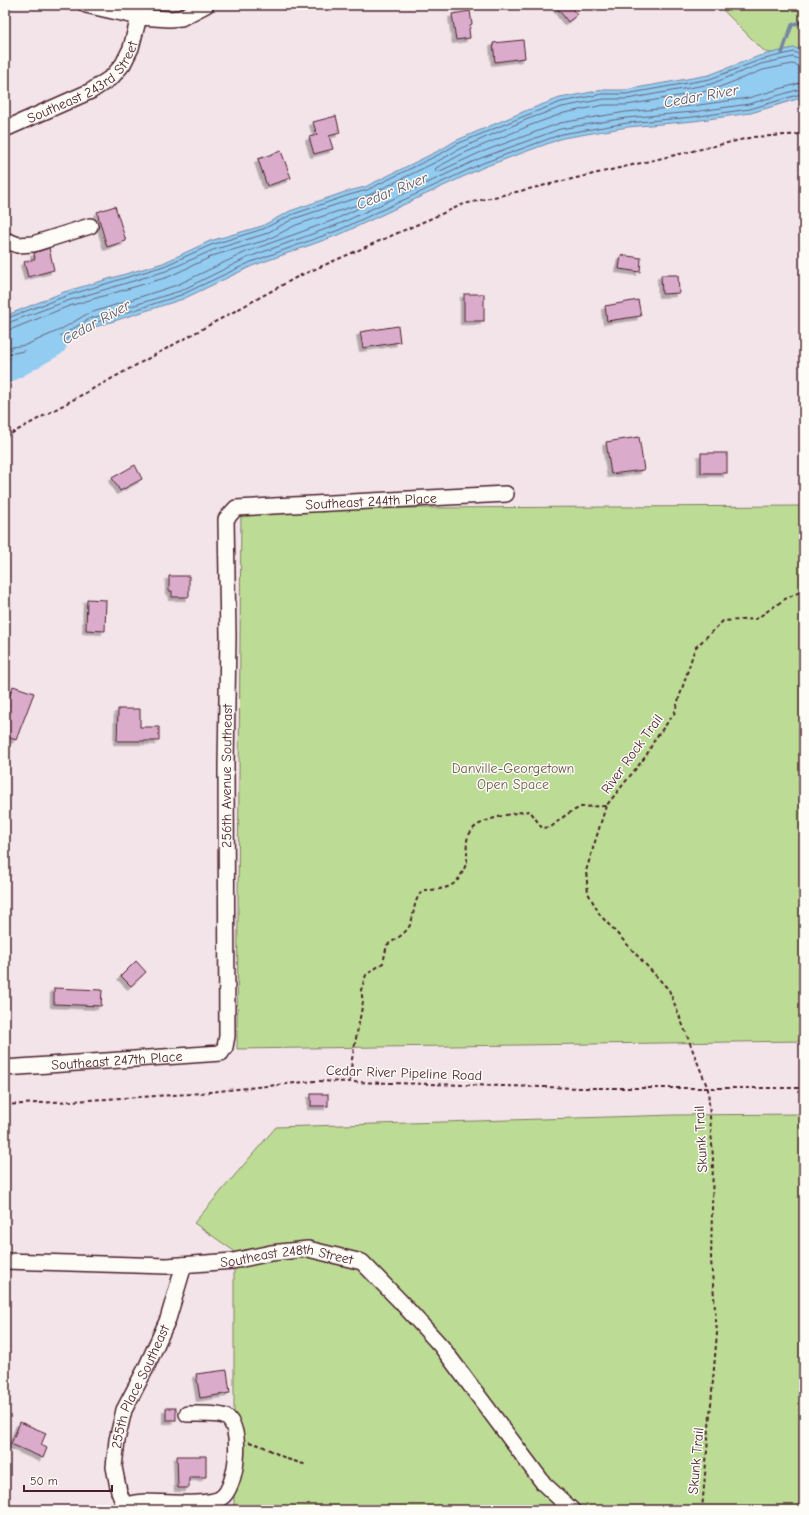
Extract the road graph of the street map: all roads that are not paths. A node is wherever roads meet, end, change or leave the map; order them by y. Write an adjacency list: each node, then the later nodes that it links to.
1 (86, 5): 3 (street)
2 (206, 5): 3 (street)
3 (139, 18): 4 (street, Southeast 243rd Street)
4 (5, 129)
5 (90, 226): 6 (street)
6 (5, 240)
7 (506, 494): 8 (street, Southeast 244th Place)
8 (236, 508): 9 (street, 256th Avenue Southeast)
9 (225, 1047): 10 (street, Southeast 247th Place)
10 (5, 1068)
11 (5, 1261): 12 (street, Southeast 248th Street)
12 (184, 1265): 14 (street, 255th Place Southeast); 15 (street, Southeast 248th Street)
13 (187, 1414): 14 (street)
14 (125, 1507)
15 (572, 1510)

